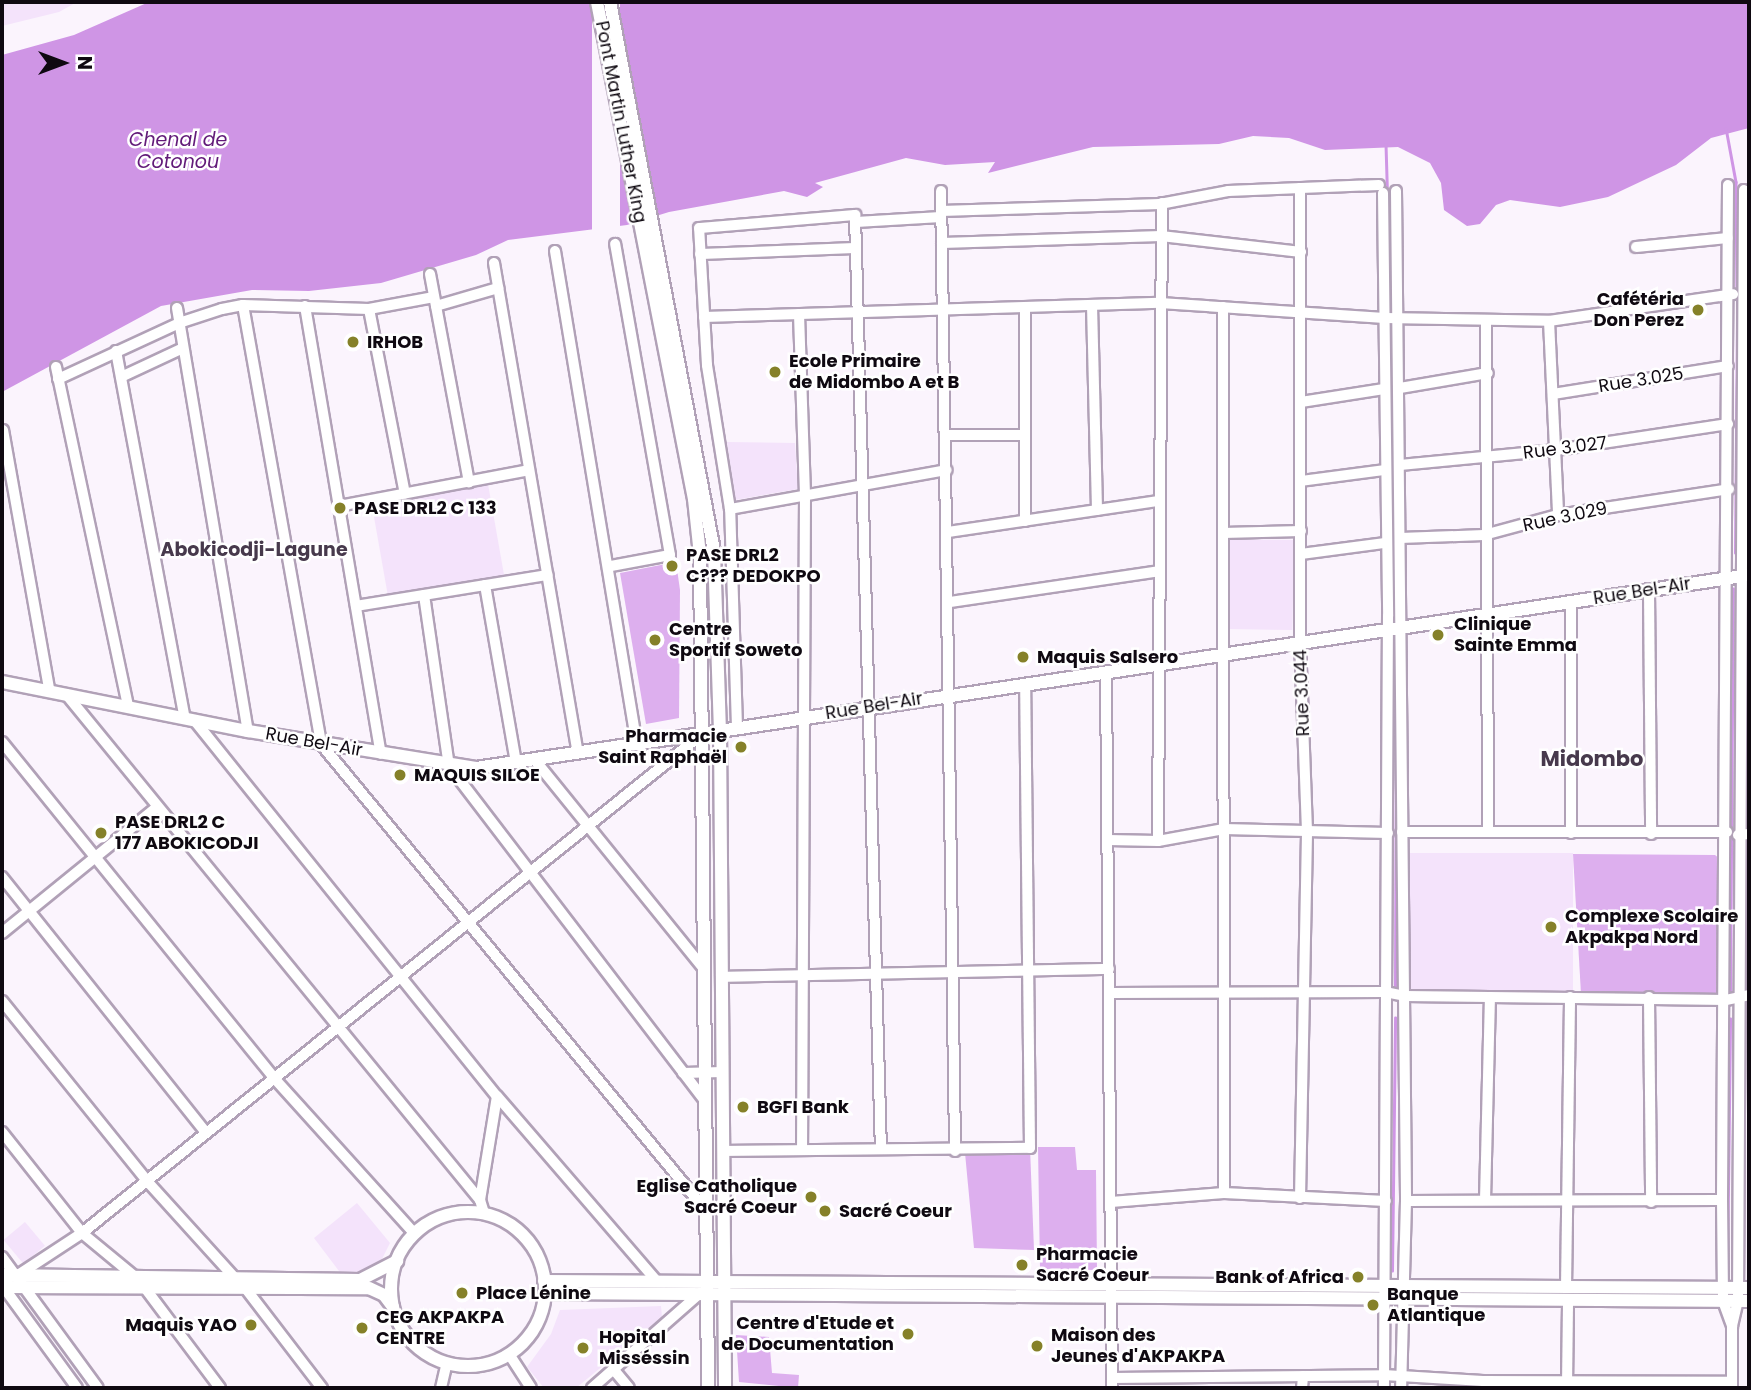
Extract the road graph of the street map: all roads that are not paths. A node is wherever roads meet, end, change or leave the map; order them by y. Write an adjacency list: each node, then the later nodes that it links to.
1 (597, 2): 13 (main road, Pont Martin Luther King)
2 (610, 2): 13 (main road, Pont Martin Luther King)
3 (1728, 185): 12 (street)
4 (1300, 188): 8 (street); 19 (street, Rue 3.044); 40 (street)
5 (1744, 190): 24 (street)
6 (941, 191): 9 (street)
7 (1396, 191): 41 (street)
8 (1162, 204): 9 (street); 11 (street)
9 (941, 214): 10 (street); 14 (street)
10 (856, 222): 17 (street); 20 (street)
11 (1161, 236): 14 (street); 19 (street); 27 (street)
12 (1728, 238): 16 (street); 25 (street)
13 (651, 241): 116 (main road); 117 (main road)
14 (942, 243): 35 (street)
15 (615, 244): 88 (street)
16 (1636, 247)
17 (856, 248): 20 (street); 36 (street)
18 (555, 251): 88 (street)
19 (1301, 252): 37 (street, Rue 3.044)
20 (700, 254): 39 (street)
21 (494, 263): 23 (street)
22 (430, 274): 26 (street)
23 (498, 288): 26 (street); 65 (street)
24 (1746, 292): 25 (street); 47 (street)
25 (1728, 295): 43 (street); 48 (street)
26 (435, 302): 34 (street); 69 (street)
27 (1160, 303): 29 (street); 32 (street); 75 (street)
28 (243, 305): 30 (street); 44 (street); 119 (street)
29 (1092, 305): 31 (street); 78 (street)
30 (305, 306): 34 (street); 76 (street)
31 (1025, 307): 35 (street); 61 (street)
32 (1223, 307): 37 (street); 83 (street)
33 (177, 308): 44 (street)
34 (369, 309): 73 (street)
35 (943, 310): 36 (street); 60 (street)
36 (858, 312): 38 (street); 70 (street)
37 (1302, 313): 40 (street); 56 (street, Rue 3.044)
38 (799, 314): 39 (street); 74 (street)
39 (704, 317): 77 (street)
40 (1385, 318): 41 (street); 54 (street)
41 (1399, 319): 42 (street); 53 (street)
42 (1486, 320): 43 (street); 50 (street)
43 (1549, 321): 55 (street)
44 (179, 323): 45 (street); 46 (street)
45 (183, 348): 51 (street); 115 (street)
46 (116, 351): 51 (street); 52 (street)
47 (1746, 363): 57 (street)
48 (1728, 366): 55 (street, Rue 3.025); 58 (street)
49 (56, 367): 52 (street)
50 (1488, 373): 53 (street); 63 (street)
51 (121, 377): 113 (street)
52 (58, 379): 110 (street)
53 (1400, 388): 64 (street)
54 (1384, 389): 56 (street); 67 (street)
55 (1553, 394): 62 (street)
56 (1301, 402): 68 (street, Rue 3.044)
57 (1746, 420): 71 (street)
58 (1728, 424): 62 (street, Rue 3.027); 72 (street)
59 (4, 430): 107 (street)
60 (946, 435): 61 (street); 66 (street)
61 (1025, 435): 80 (street)
62 (1556, 450): 63 (street, Rue 3.027); 79 (street)
63 (1489, 457): 64 (street, Rue 3.027); 84 (street)
64 (1400, 465): 85 (street)
65 (529, 470): 69 (street); 90 (street)
66 (947, 470): 70 (street); 82 (street)
67 (1384, 470): 68 (street); 86 (street)
68 (1301, 481): 81 (street, Rue 3.044)
69 (468, 482): 73 (street)
70 (864, 484): 74 (street); 111 (street)
71 (1746, 487): 91 (street)
72 (1729, 489): 79 (street, Rue 3.029); 91 (street)
73 (405, 494): 76 (street)
74 (805, 495): 77 (street); 112 (street)
75 (1159, 501): 78 (street); 89 (street)
76 (339, 506): 97 (street)
77 (730, 509): 114 (street)
78 (1097, 510): 80 (street)
79 (1558, 515): 84 (street, Rue 3.029)
80 (1025, 522): 82 (street)
81 (1301, 531): 83 (street); 87 (street, Rue 3.044)
82 (948, 532): 95 (street)
83 (1223, 533): 102 (street)
84 (1484, 535): 85 (street, Rue 3.029); 98 (street)
85 (1400, 538): 99 (street)
86 (1385, 543): 87 (street); 100 (street)
87 (1301, 554): 101 (street, Rue 3.044)
88 (611, 566): 120 (street)
89 (1158, 571): 95 (street); 103 (street)
90 (548, 575): 92 (street); 122 (street)
91 (1740, 576): 93 (main road, Rue Bel-Air); 121 (street); 133 (street)
92 (485, 585): 94 (street); 125 (street)
93 (1649, 590): 96 (main road, Rue Bel-Air); 136 (street)
94 (424, 595): 97 (street); 126 (street)
95 (950, 602): 109 (street)
96 (1571, 602): 98 (main road, Rue Bel-Air); 135 (street)
97 (356, 606): 123 (street)
98 (1485, 615): 99 (main road, Rue Bel-Air); 131 (street)
99 (1403, 627): 100 (main road, Rue Bel-Air); 132 (street)
100 (1388, 630): 101 (main road, Rue Bel-Air); 134 (street)
101 (1300, 643): 102 (main road, Rue Bel-Air); 130 (street, Rue 3.044)
102 (1225, 654): 103 (main road, Rue Bel-Air); 129 (street)
103 (1156, 665): 104 (main road, Rue Bel-Air); 140 (street)
104 (1107, 673): 106 (main road, Rue Bel-Air); 139 (street)
105 (2, 682): 107 (main road, Rue Bel-Air)
106 (1025, 686): 109 (main road, Rue Bel-Air); 149 (street)
107 (49, 689): 108 (main road, Rue Bel-Air)
108 (64, 692): 110 (main road, Rue Bel-Air); 127 (street)
109 (951, 694): 111 (main road, Rue Bel-Air); 150 (street)
110 (128, 705): 113 (main road, Rue Bel-Air)
111 (869, 707): 112 (main road, Rue Bel-Air); 151 (street)
112 (805, 716): 114 (main road, Rue Bel-Air); 152 (street)
113 (190, 720): 115 (main road, Rue Bel-Air); 153 (street)
114 (737, 727): 116 (main road, Rue Bel-Air)
115 (248, 731): 119 (main road, Rue Bel-Air)
116 (720, 731): 117 (main road, Rue Bel-Air); 154 (main road)
117 (701, 735): 120 (main road, Rue Bel-Air); 128 (street); 147 (main road)
118 (2, 742): 141 (street)
119 (321, 744): 123 (main road, Rue Bel-Air); 145 (street)
120 (637, 745): 122 (main road, Rue Bel-Air)
121 (1745, 745): 138 (street)
122 (579, 753): 124 (main road, Rue Bel-Air)
123 (381, 754): 126 (main road, Rue Bel-Air)
124 (534, 759): 125 (main road, Rue Bel-Air); 128 (street)
125 (516, 762): 126 (main road, Rue Bel-Air)
126 (449, 766): 142 (street)
127 (157, 807): 141 (street); 167 (street)
128 (587, 825): 142 (street); 147 (street)
129 (1224, 830): 130 (street); 140 (street); 157 (street)
130 (1307, 831): 134 (street); 158 (street, Rue 3.044)
131 (1488, 831): 132 (street); 135 (street)
132 (1402, 832): 161 (street)
133 (1727, 832): 136 (street); 165 (street)
134 (1388, 833): 155 (street)
135 (1571, 833): 136 (street)
136 (1651, 834)
137 (1749, 834): 138 (street)
138 (1738, 835): 159 (street)
139 (1108, 840): 140 (street); 148 (street)
140 (1158, 841)
141 (95, 857): 144 (street); 171 (street)
142 (529, 872): 145 (street); 170 (street)
143 (2, 877): 144 (street)
144 (29, 911): 146 (street); 176 (street)
145 (466, 923): 153 (street); 192 (street)
146 (2, 933)
147 (703, 968): 168 (main road)
148 (1109, 969): 149 (street); 156 (street)
149 (1028, 971): 150 (street); 180 (street)
150 (953, 972): 151 (street); 180 (street)
151 (877, 974): 152 (street); 178 (street)
152 (804, 975): 154 (street); 177 (street)
153 (400, 976): 167 (street); 173 (street)
154 (720, 977): 169 (main road)
155 (1385, 992): 158 (street); 161 (street); 184 (street)
156 (1110, 993): 157 (street); 189 (street)
157 (1222, 994): 158 (street); 182 (street)
158 (1301, 995): 183 (street, Rue 3.044)
159 (1738, 995): 160 (street); 165 (street); 172 (street)
160 (1749, 995)
161 (1405, 996): 162 (street); 185 (street)
162 (1490, 997): 163 (street); 186 (street)
163 (1570, 997): 164 (street); 188 (street)
164 (1649, 997): 165 (street); 190 (street)
165 (1726, 1000): 187 (street)
166 (2, 1001): 181 (street)
167 (337, 1027): 171 (street); 191 (street)
168 (703, 1072): 169 (street); 170 (street); 174 (main road)
169 (723, 1072): 179 (main road)
170 (683, 1073): 174 (street)
171 (274, 1078): 176 (street); 194 (street)
172 (1744, 1080): 213 (street)
173 (497, 1097): 191 (street); 200 (street)
174 (704, 1100): 192 (main road)
175 (2, 1132): 193 (street)
176 (206, 1133): 181 (street)
177 (802, 1148): 178 (street); 179 (street)
178 (881, 1149): 180 (street)
179 (724, 1151): 205 (main road)
180 (955, 1151)
181 (147, 1181): 193 (street); 199 (street)
182 (1224, 1193): 183 (street); 189 (street)
183 (1300, 1198): 184 (street)
184 (1386, 1200): 210 (street)
185 (1406, 1200): 186 (street); 202 (street)
186 (1485, 1200): 188 (street)
187 (1722, 1200): 190 (street); 213 (street)
188 (1566, 1201): 190 (street); 212 (street)
189 (1111, 1202): 209 (street)
190 (1651, 1202)
191 (482, 1207): 194 (main road); 204 (main road)
192 (708, 1213): 201 (main road)
193 (82, 1233): 197 (street); 198 (street)
194 (415, 1234): 196 (main road)
195 (2, 1257): 197 (street)
196 (397, 1261): 199 (main road); 215 (main road)
197 (18, 1275): 198 (main road); 203 (main road); 207 (street)
198 (134, 1276): 199 (main road)
199 (234, 1277)
200 (655, 1279): 201 (main road); 204 (main road)
201 (709, 1279): 205 (main road); 211 (main road)
202 (1404, 1284): 210 (main road); 212 (main road); 214 (street)
203 (2, 1285): 207 (main road); 227 (street)
204 (544, 1287): 211 (main road); 216 (main road)
205 (726, 1287): 209 (main road); 211 (main road); 236 (main road)
206 (145, 1288): 207 (main road); 208 (main road); 229 (street)
207 (28, 1289): 228 (street)
208 (246, 1289): 215 (main road); 230 (street)
209 (1111, 1290): 210 (main road); 221 (street)
210 (1387, 1291): 214 (main road); 219 (street)
211 (705, 1293): 218 (street); 235 (main road)
212 (1567, 1293): 213 (main road); 214 (main road); 224 (street)
213 (1737, 1295): 226 (street)
214 (1404, 1298): 222 (street)
215 (394, 1308): 217 (main road)
216 (509, 1354): 217 (main road); 232 (street)
217 (447, 1363): 231 (street)
218 (614, 1370): 233 (street); 234 (street)
219 (1384, 1375): 220 (street); 222 (street); 238 (street)
220 (1303, 1376): 221 (street); 237 (street)
221 (1112, 1383)
222 (1401, 1384): 223 (street)
223 (1483, 1385): 224 (street)
224 (1567, 1385): 225 (street)
225 (1646, 1385): 226 (street)
226 (1732, 1385)
227 (77, 1388)
228 (98, 1388)
229 (220, 1388)
230 (322, 1388)
231 (441, 1388)
232 (531, 1388)
233 (592, 1388)
234 (629, 1388)
235 (708, 1388)
236 (725, 1388)
237 (1302, 1388)
238 (1384, 1388)

